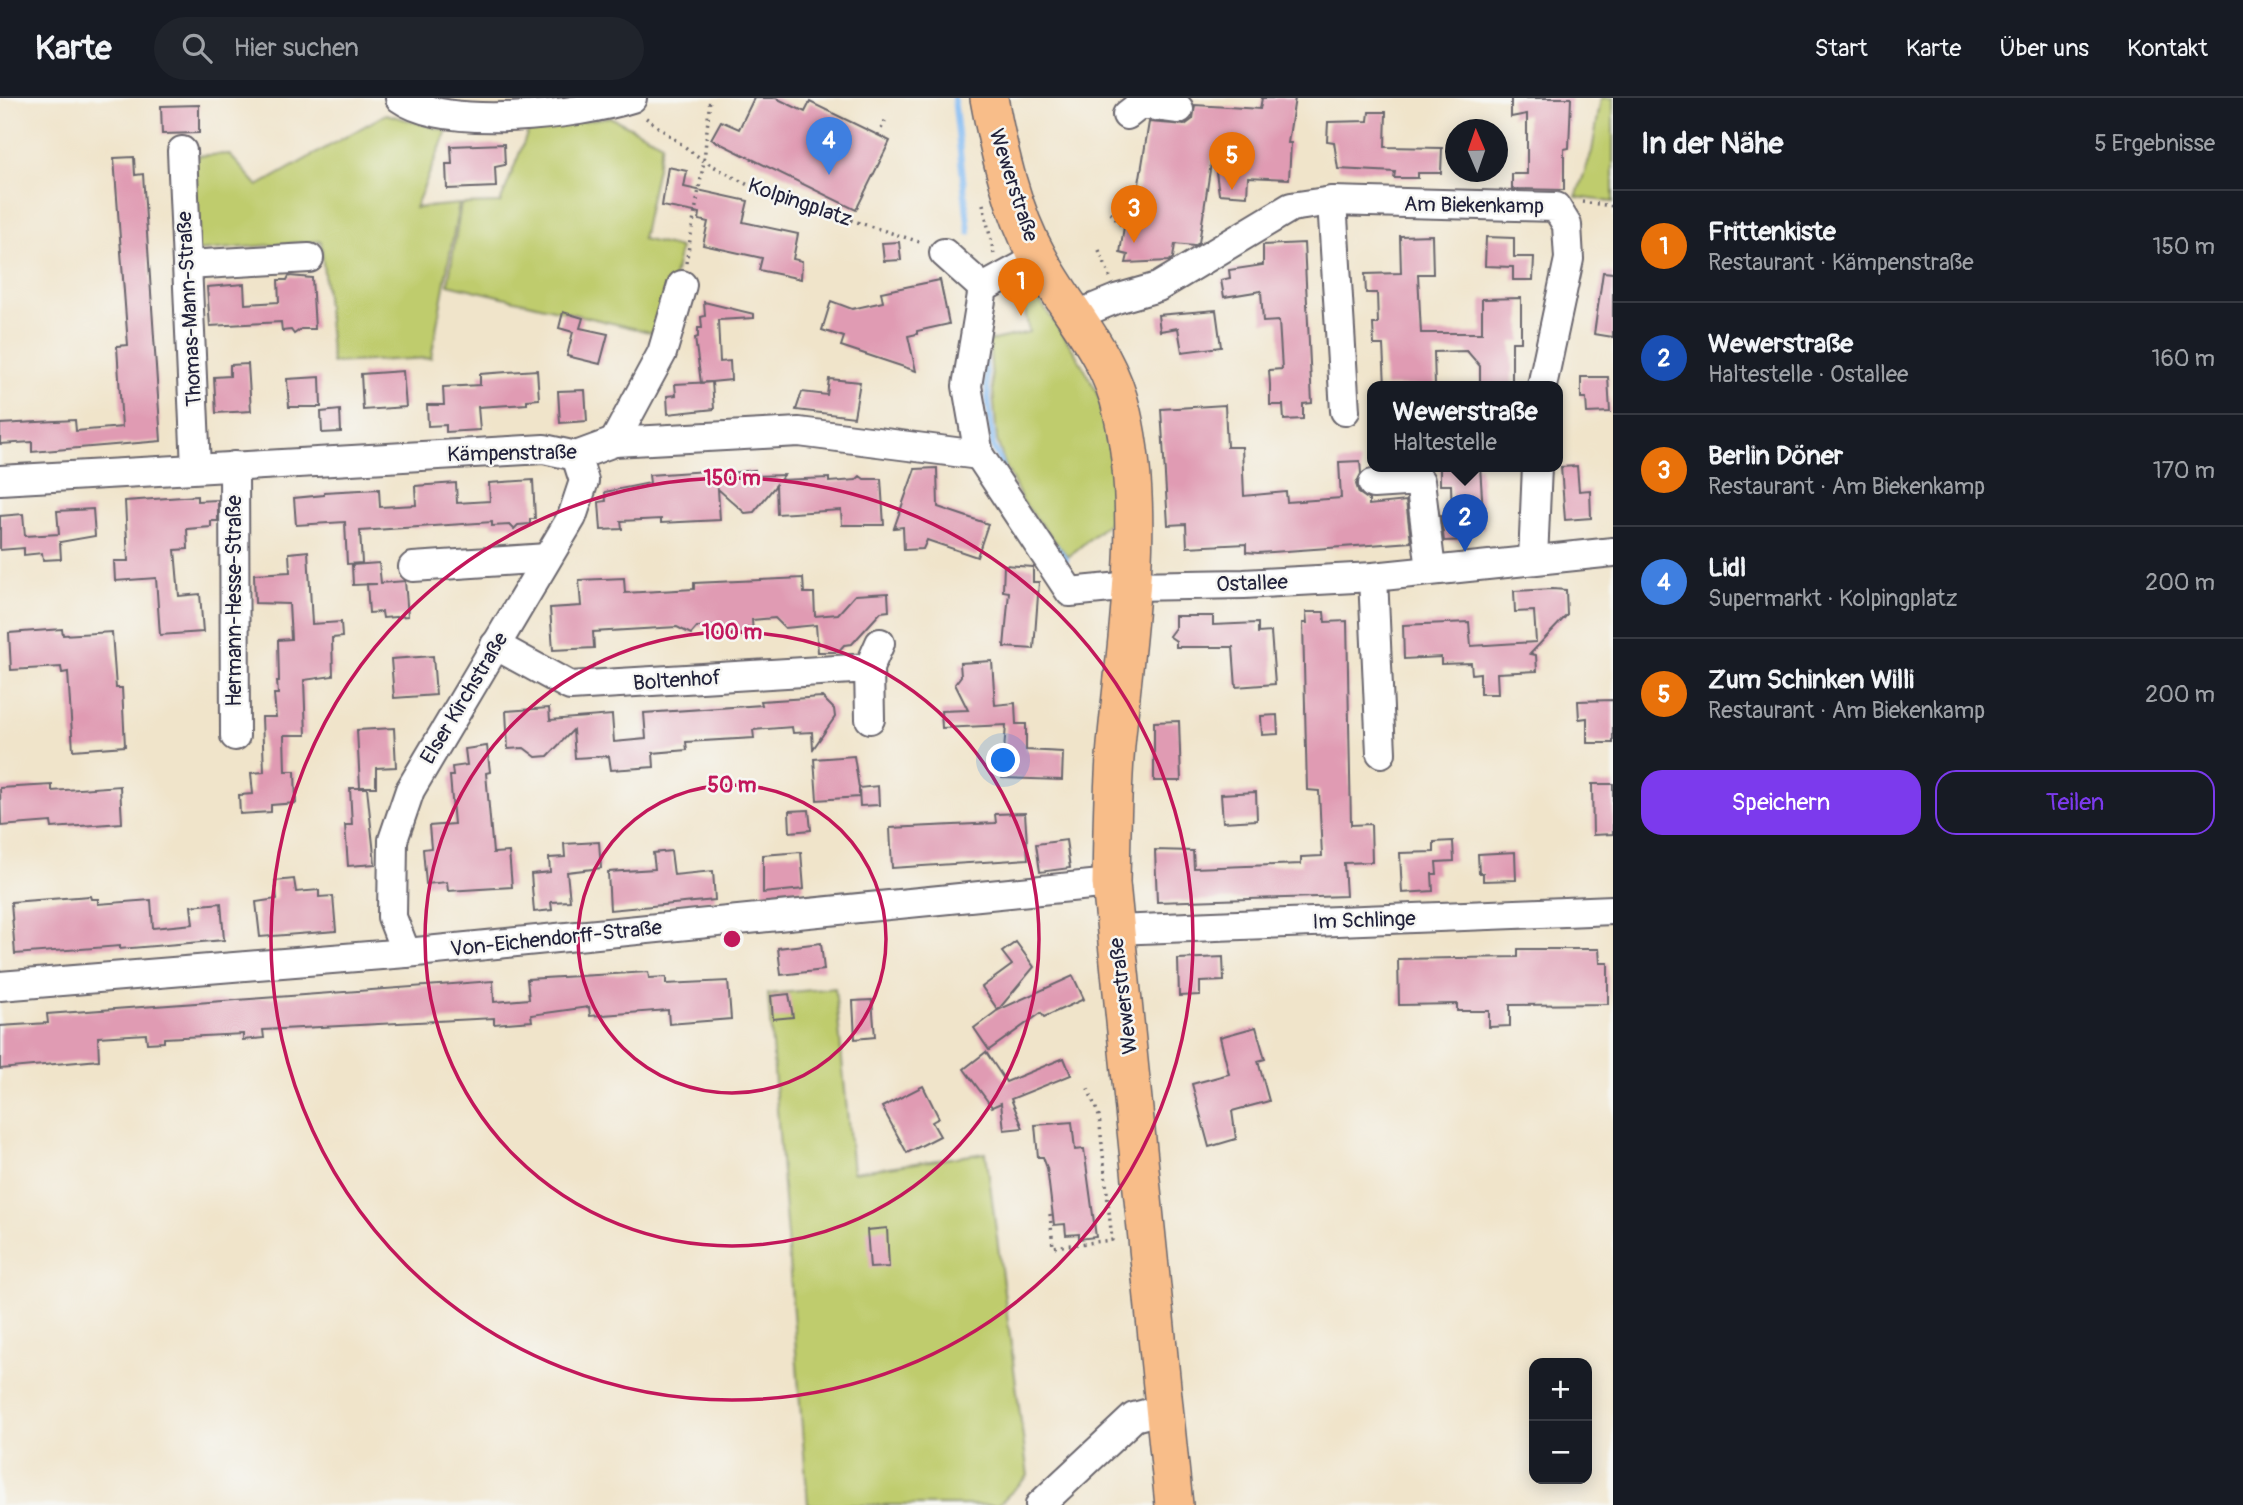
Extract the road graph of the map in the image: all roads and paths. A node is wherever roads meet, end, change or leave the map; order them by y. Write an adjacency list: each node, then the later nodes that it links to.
1 (400, 98): 4 (street)
2 (710, 98): 10 (path)
3 (989, 98): 16 (main road, Wewerstraße)
4 (627, 99): 10 (path, Kolpingplatz)
5 (1180, 109): 6 (street)
6 (1126, 115)
7 (886, 119): 8 (path)
8 (878, 135)
9 (182, 151): 17 (street, Thomas-Mann-Straße)
10 (704, 162): 14 (path, Kolpingplatz); 18 (path)
11 (1332, 201): 20 (street, Am Biekenkamp); 21 (street, Am Biekenkamp); 22 (street)
12 (1110, 213): 13 (path)
13 (1124, 228)
14 (944, 253): 19 (street)
15 (309, 258): 17 (street)
16 (1038, 258): 19 (street); 20 (main road, Wewerstraße)
17 (187, 265): 27 (street, Thomas-Mann-Straße)
18 (681, 285): 23 (street)
19 (983, 288): 24 (street)
20 (1077, 315): 37 (main road, Wewerstraße)
21 (1543, 381)
22 (1345, 411)
23 (614, 442): 24 (street, Kämpenstraße); 25 (street, Kämpenstraße)
24 (979, 455): 37 (street)
25 (576, 456): 26 (street, Kämpenstraße); 32 (street, Elser Kirchstraße)
26 (234, 466): 27 (street, Kämpenstraße); 40 (street, Hermann-Hesse-Straße)
27 (196, 468): 29 (street, Kämpenstraße)
28 (1537, 472): 33 (street)
29 (0, 480)
30 (1373, 484): 35 (street)
31 (1613, 552): 33 (street, Ostallee)
32 (547, 558): 34 (street); 38 (street, Elser Kirchstraße)
33 (1533, 560): 35 (street, Ostallee)
34 (413, 567)
35 (1431, 570): 36 (street, Ostallee)
36 (1373, 577): 37 (street, Ostallee); 41 (street)
37 (1131, 586): 42 (main road, Wewerstraße)
38 (495, 645): 39 (street, Boltenhof); 45 (street, Elser Kirchstraße)
39 (870, 719)
40 (235, 736)
41 (1381, 752)
42 (1111, 883): 44 (main road, Wewerstraße); 45 (street, Von-Eichendorff-Straße)
43 (1613, 910): 44 (street, Im Schlinge)
44 (1115, 930): 49 (main road, Wewerstraße)
45 (406, 953): 46 (street, Von-Eichendorff-Straße)
46 (0, 986)
47 (1087, 1086): 48 (path)
48 (1050, 1213)
49 (1164, 1409): 50 (street); 51 (main road, Wewerstraße)
50 (1040, 1505)
51 (1174, 1505)

